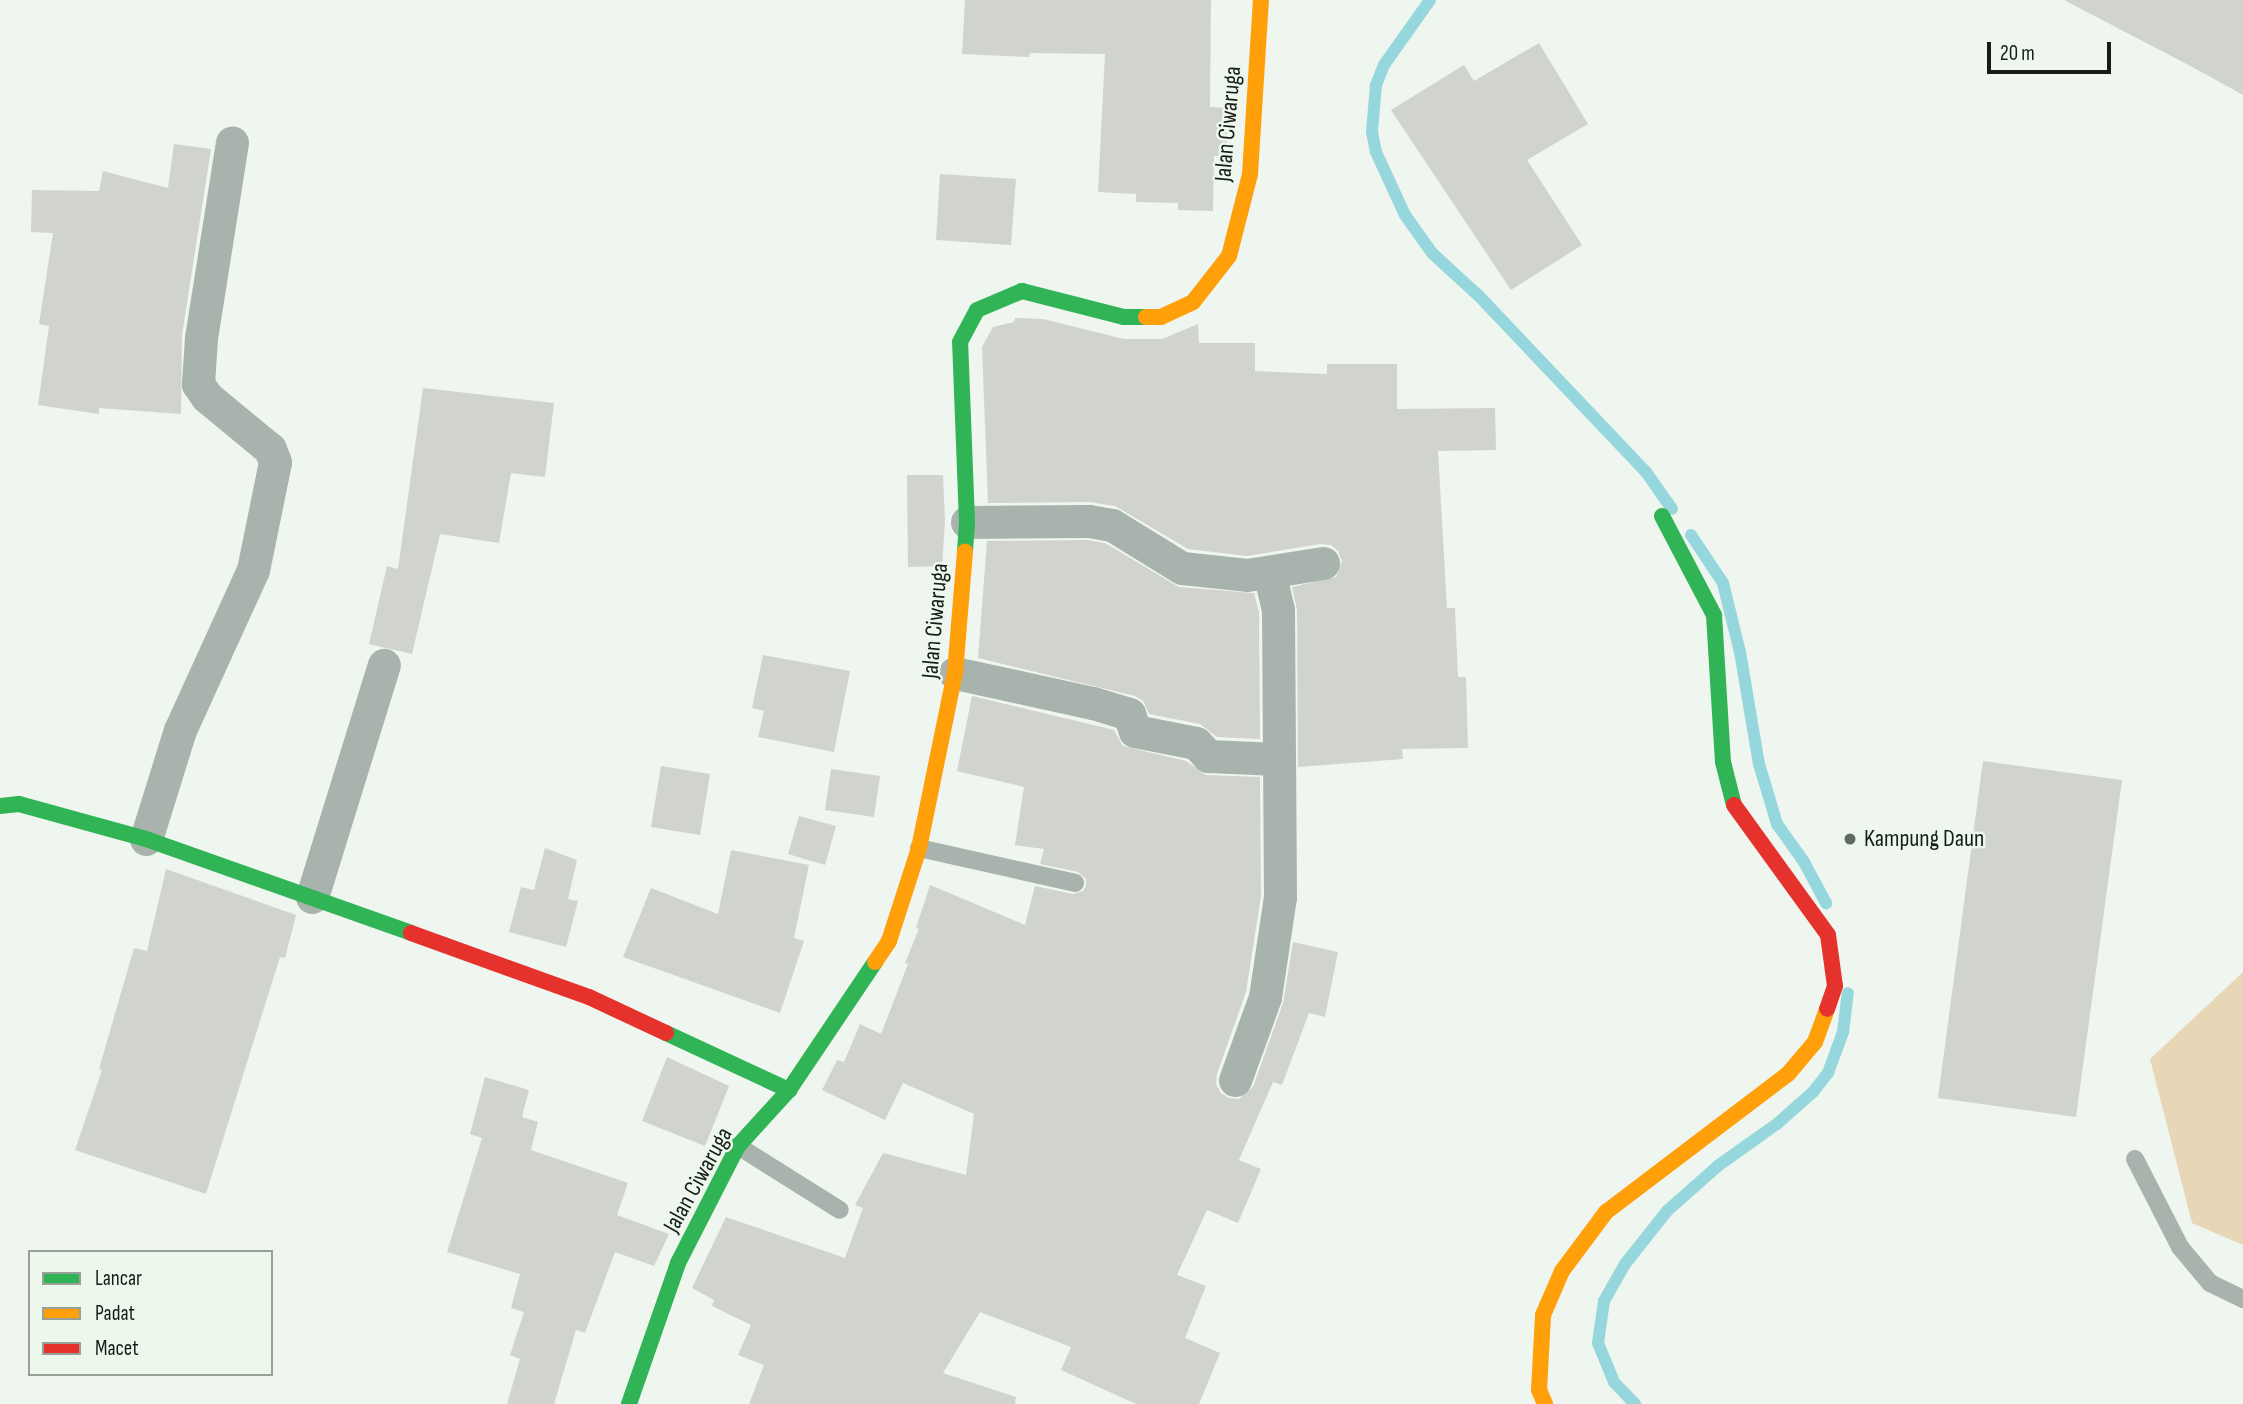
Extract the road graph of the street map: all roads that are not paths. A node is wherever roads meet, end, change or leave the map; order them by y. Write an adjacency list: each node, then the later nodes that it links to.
1 (1261, 0): 4 (street, Jalan Ciwaruga)
2 (232, 142): 11 (street)
3 (1662, 516): 22 (street)
4 (967, 522): 6 (street); 8 (street, Jalan Ciwaruga)
5 (1323, 563): 6 (street)
6 (1269, 572): 9 (street)
7 (384, 666): 14 (street)
8 (955, 673): 9 (street); 12 (street, Jalan Ciwaruga)
9 (1278, 759): 15 (street)
10 (0, 806): 11 (street)
11 (146, 839): 14 (street)
12 (919, 848): 13 (lane); 16 (street, Jalan Ciwaruga)
13 (1075, 883)
14 (312, 897): 16 (street)
15 (1236, 1080)
16 (789, 1090): 17 (street, Jalan Ciwaruga)
17 (738, 1146): 19 (lane); 21 (street, Jalan Ciwaruga)
18 (2135, 1159): 20 (lane)
19 (840, 1210)
20 (2243, 1299)
21 (629, 1404)
22 (1545, 1404)

